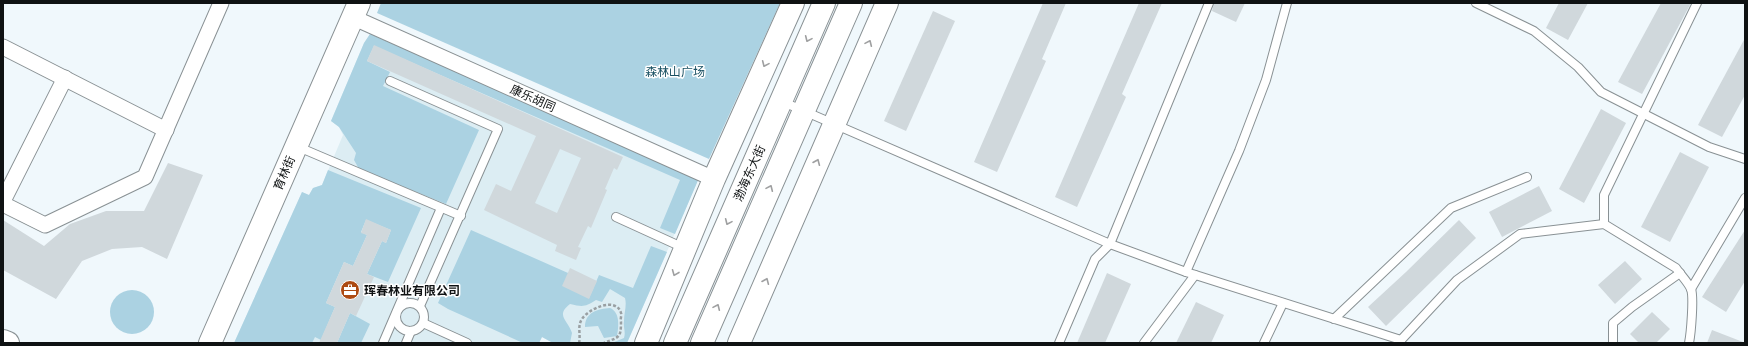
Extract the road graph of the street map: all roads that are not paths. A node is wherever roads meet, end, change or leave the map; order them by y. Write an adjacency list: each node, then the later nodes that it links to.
1 (221, 3): 18 (street)
2 (793, 3): 22 (main road, one-way to 22)
3 (824, 3): 14 (main road, 渤海东大街, one-way to 14)
4 (851, 3): 15 (main road, 渤海东大街)
5 (887, 3): 17 (main road, one-way to 5)
6 (1209, 3): 30 (lane)
7 (1287, 3): 32 (lane)
8 (1476, 3): 16 (lane)
9 (1697, 3): 16 (lane)
10 (355, 10): 19 (main road, 育林街); 22 (street, 康乐胡同)
11 (3, 47): 12 (street)
12 (65, 78): 18 (street); 24 (street)
13 (390, 81): 27 (lane)
14 (781, 101): 15 (lane); 50 (main road, 渤海东大街, one-way to 50)
15 (804, 110): 17 (lane); 51 (main road, 渤海东大街, one-way to 15)
16 (1643, 114): 20 (lane); 29 (lane)
17 (834, 123): 30 (lane); 52 (main road, one-way to 17)
18 (166, 130): 25 (street)
19 (296, 145): 26 (lane); 45 (main road, 育林街)
20 (1745, 159)
21 (1527, 176): 39 (lane)
22 (714, 179): 31 (main road)
23 (1745, 198): 35 (lane)
24 (3, 201)
25 (3, 204)
26 (441, 208): 27 (lane); 38 (lane)
27 (461, 216): 37 (lane)
28 (616, 217): 31 (lane)
29 (1604, 224): 33 (lane); 43 (lane)
30 (1110, 244): 32 (lane); 53 (lane)
31 (685, 248): 49 (main road, one-way to 49)
32 (1186, 272): 34 (lane)
33 (1680, 274): 35 (lane); 56 (lane)
34 (1195, 275): 36 (lane); 54 (lane)
35 (1691, 290): 57 (lane)
36 (1283, 303): 39 (lane); 55 (lane)
37 (420, 306): 38 (lane); 40 (lane)
38 (397, 311): 41 (lane); 46 (lane)
39 (1334, 319): 43 (lane)
40 (423, 323): 41 (lane); 48 (lane)
41 (411, 331): 47 (lane)
42 (3, 341): 44 (main road)
43 (1401, 341)
44 (8, 343)
45 (210, 343)
46 (383, 343)
47 (406, 343)
48 (467, 343)
49 (646, 343)
50 (675, 343)
51 (702, 343)
52 (739, 343)
53 (1059, 343)
54 (1144, 343)
55 (1264, 343)
56 (1613, 343)
57 (1690, 343)

